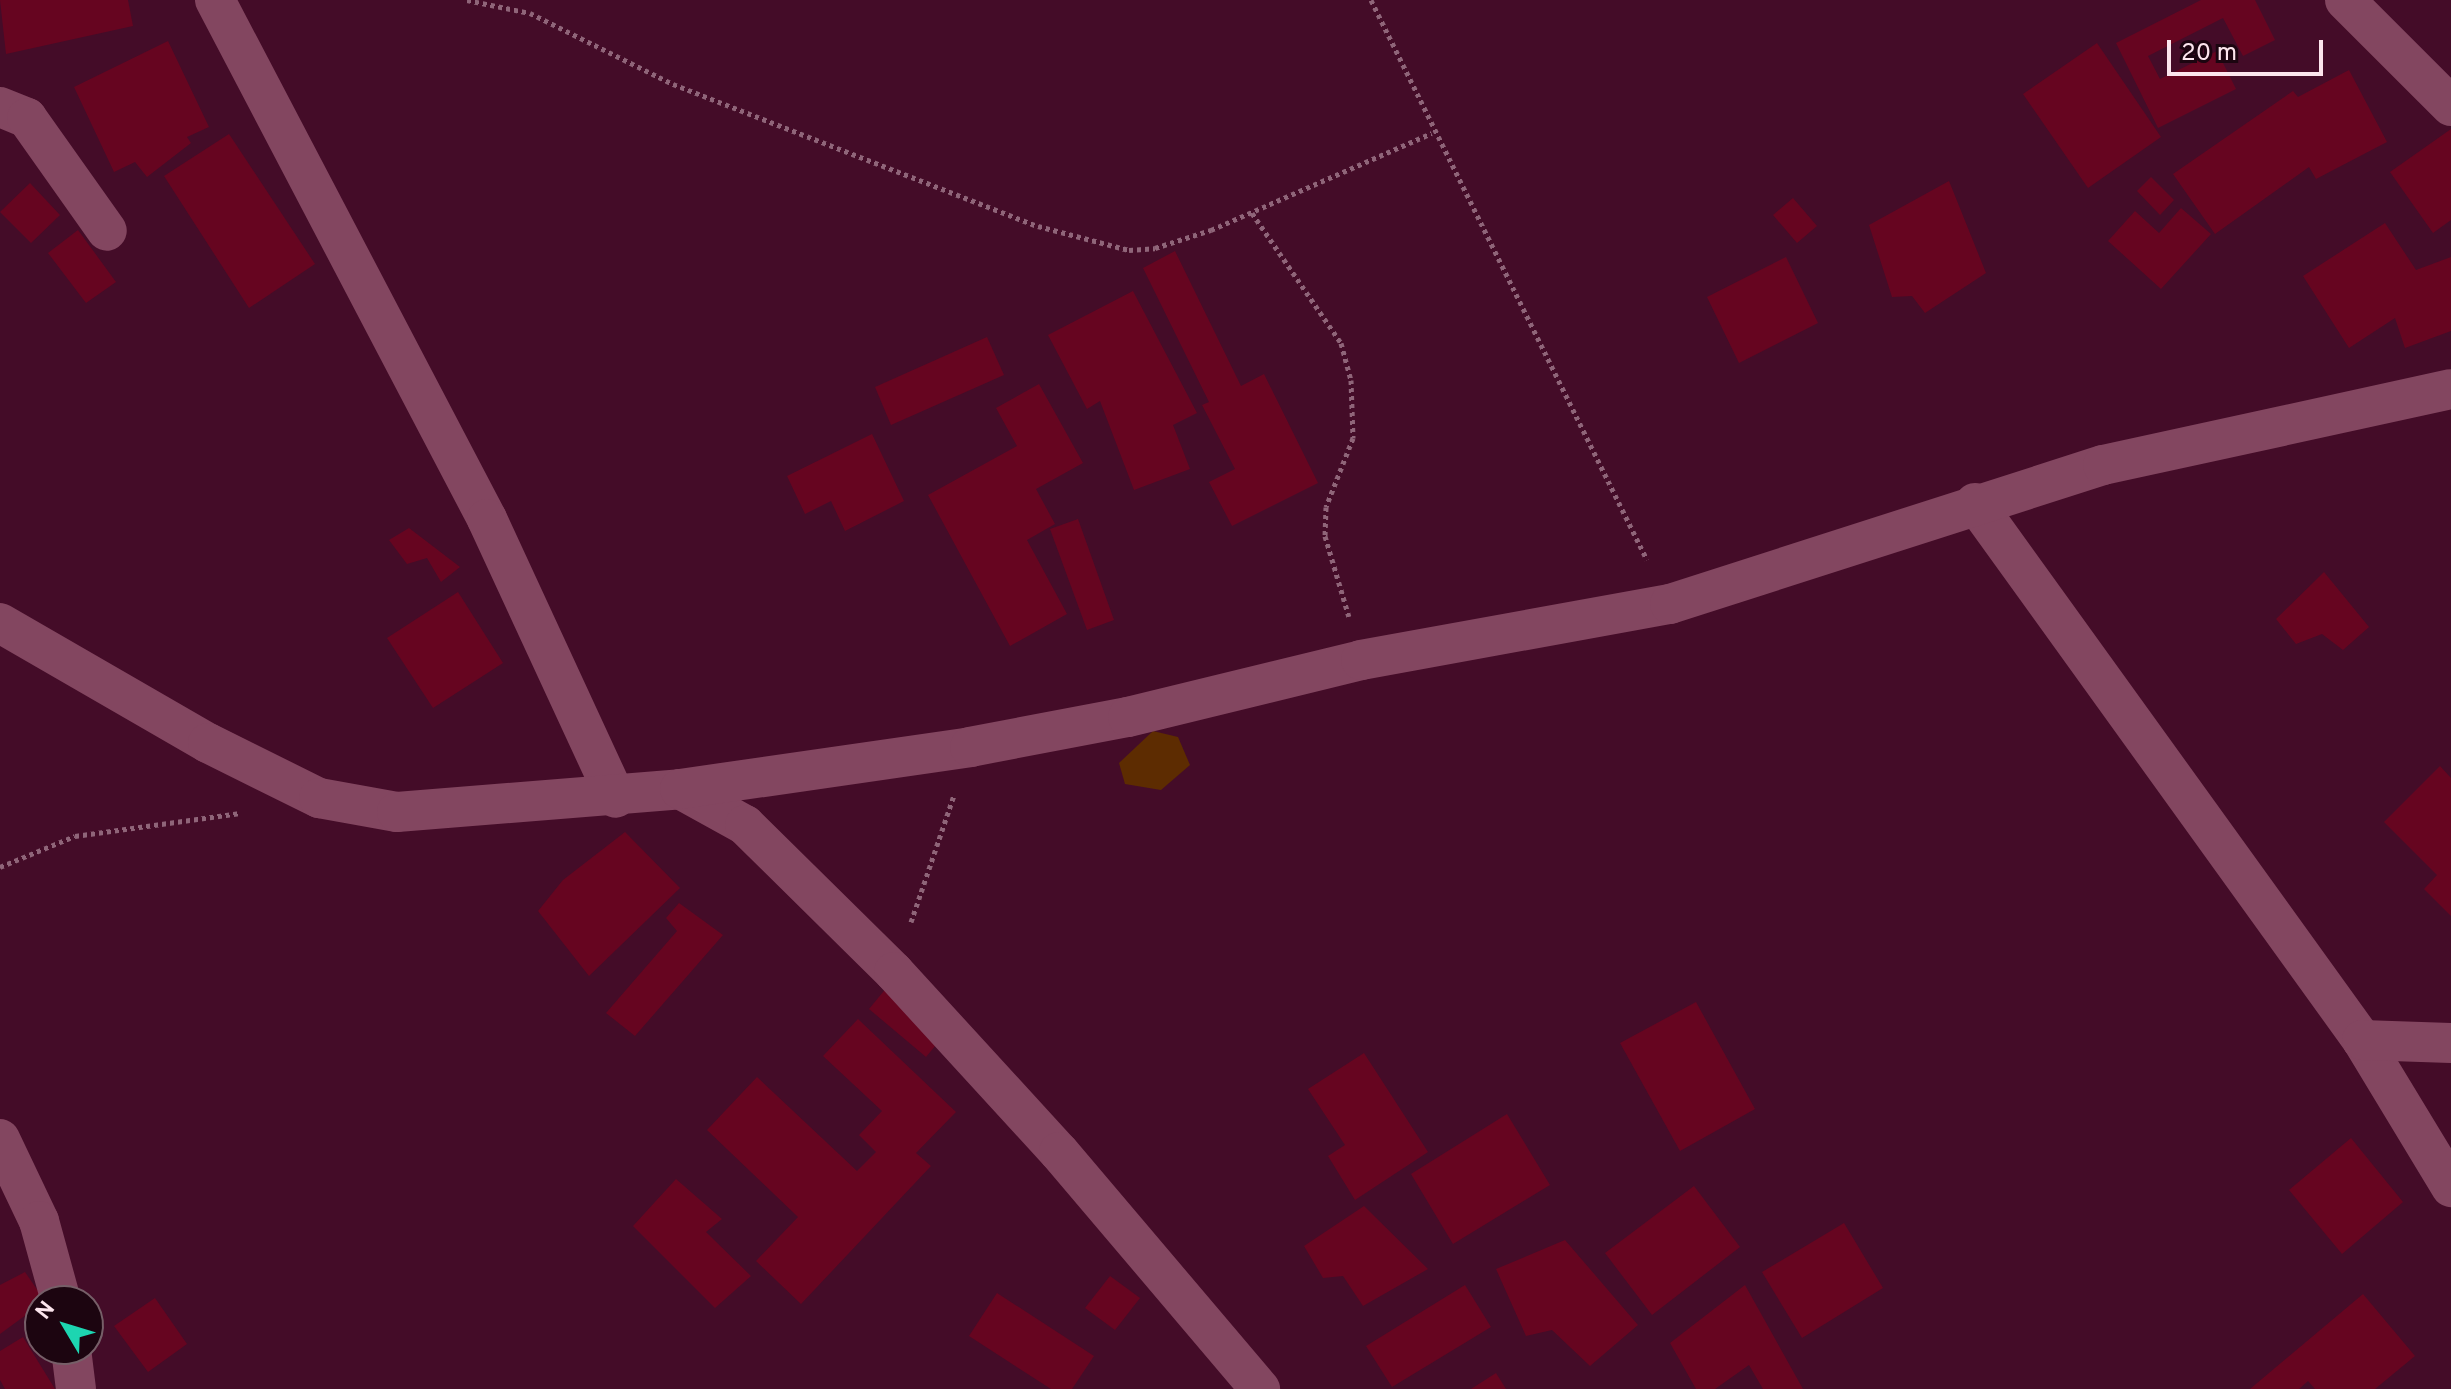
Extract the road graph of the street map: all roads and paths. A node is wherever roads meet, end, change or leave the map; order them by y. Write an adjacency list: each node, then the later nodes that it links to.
1 (215, 0): 17 (street)
2 (467, 0): 8 (path)
3 (1371, 0): 7 (path)
4 (2345, 0): 5 (street)
5 (2451, 106)
6 (0, 107): 9 (street)
7 (1432, 133): 8 (path); 12 (path)
8 (1252, 213): 14 (path)
9 (107, 231)
10 (2451, 389): 11 (street)
11 (1975, 503): 12 (street); 21 (street)
12 (1670, 604): 14 (street)
13 (0, 623): 17 (street)
14 (1361, 660): 15 (street)
15 (970, 747): 16 (street); 20 (path)
16 (680, 789): 17 (street); 20 (street)
17 (616, 798)
18 (248, 811): 19 (path)
19 (0, 867)
20 (894, 972): 28 (street)
21 (2362, 1040): 22 (street); 24 (street)
22 (2451, 1043)
23 (0, 1139): 25 (street)
24 (2450, 1181)
25 (57, 1285)
26 (73, 1365): 27 (street)
27 (76, 1389)
28 (1260, 1389)

